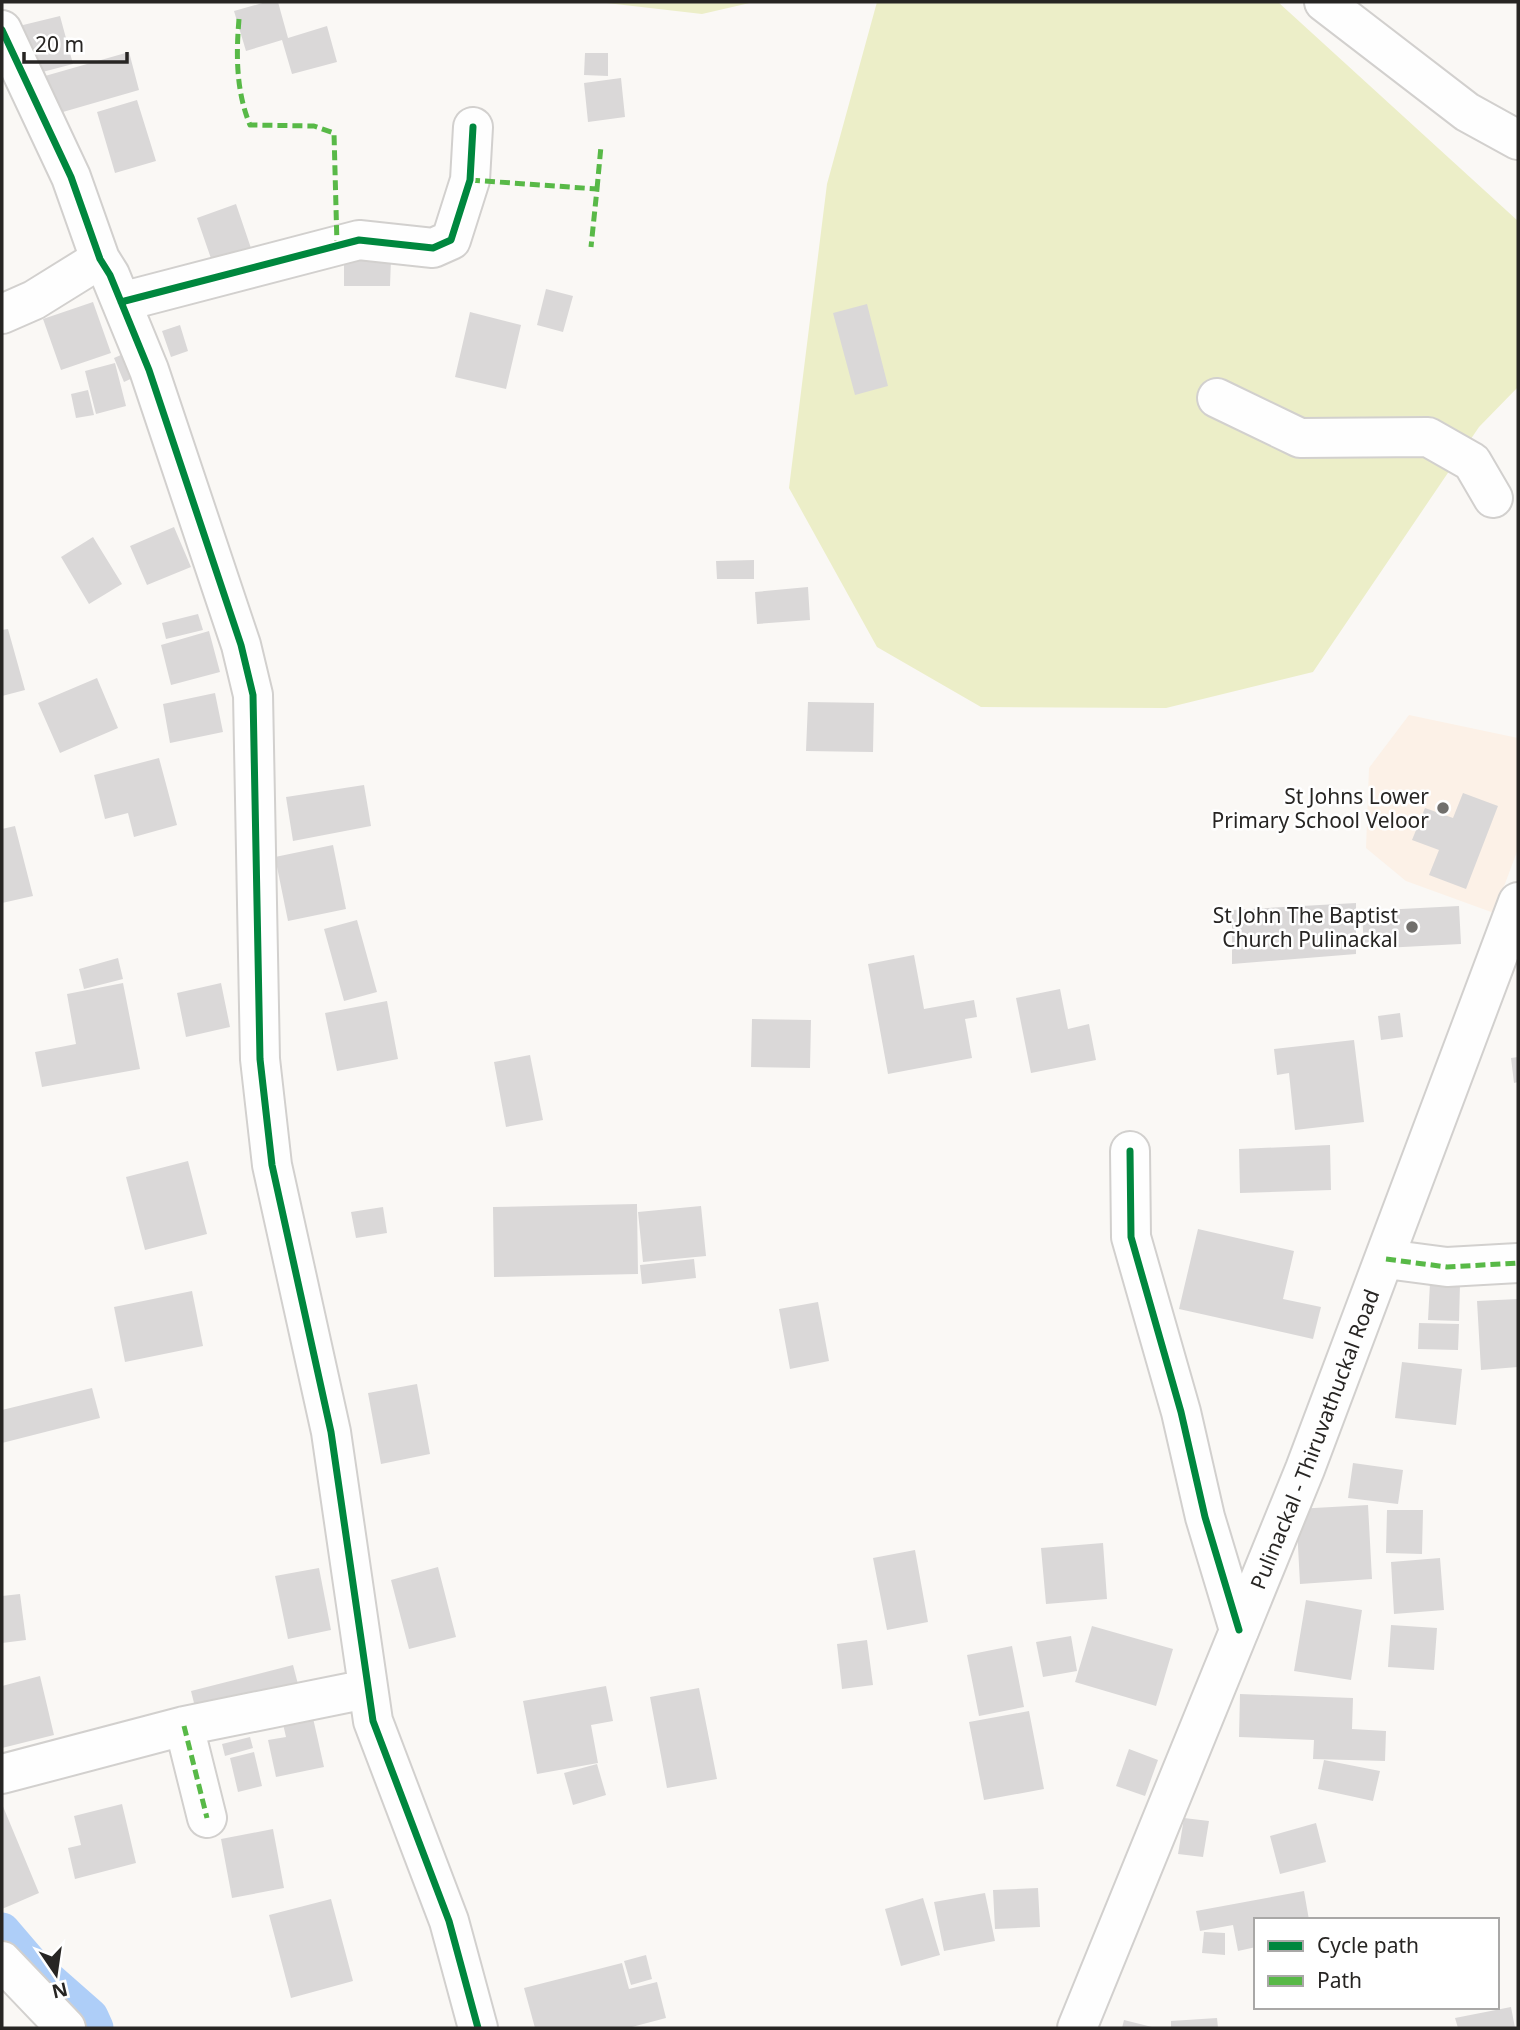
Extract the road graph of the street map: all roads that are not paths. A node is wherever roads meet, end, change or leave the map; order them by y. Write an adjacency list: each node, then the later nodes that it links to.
1 (1324, 2): 4 (street)
2 (2, 30): 5 (street)
3 (473, 127): 6 (street)
4 (1518, 140)
5 (100, 258): 6 (street); 7 (street)
6 (121, 302): 16 (street)
7 (2, 314)
8 (1217, 398): 9 (street)
9 (1493, 498)
10 (1518, 902): 11 (street, Pulinackal - Thiruvathuckal Road)
11 (1508, 960): 13 (street, Pulinackal - Thiruvathuckal Road)
12 (1130, 1151): 15 (street)
13 (1386, 1259): 14 (street); 15 (street, Pulinackal - Thiruvathuckal Road)
14 (1518, 1263)
15 (1239, 1630): 23 (street, Pulinackal - Thiruvathuckal Road)
16 (367, 1689): 17 (street); 22 (street)
17 (184, 1726): 18 (street); 19 (street)
18 (2, 1774)
19 (207, 1818)
20 (2, 1961): 21 (street)
21 (66, 2028)
22 (478, 2028)
23 (1077, 2028)

